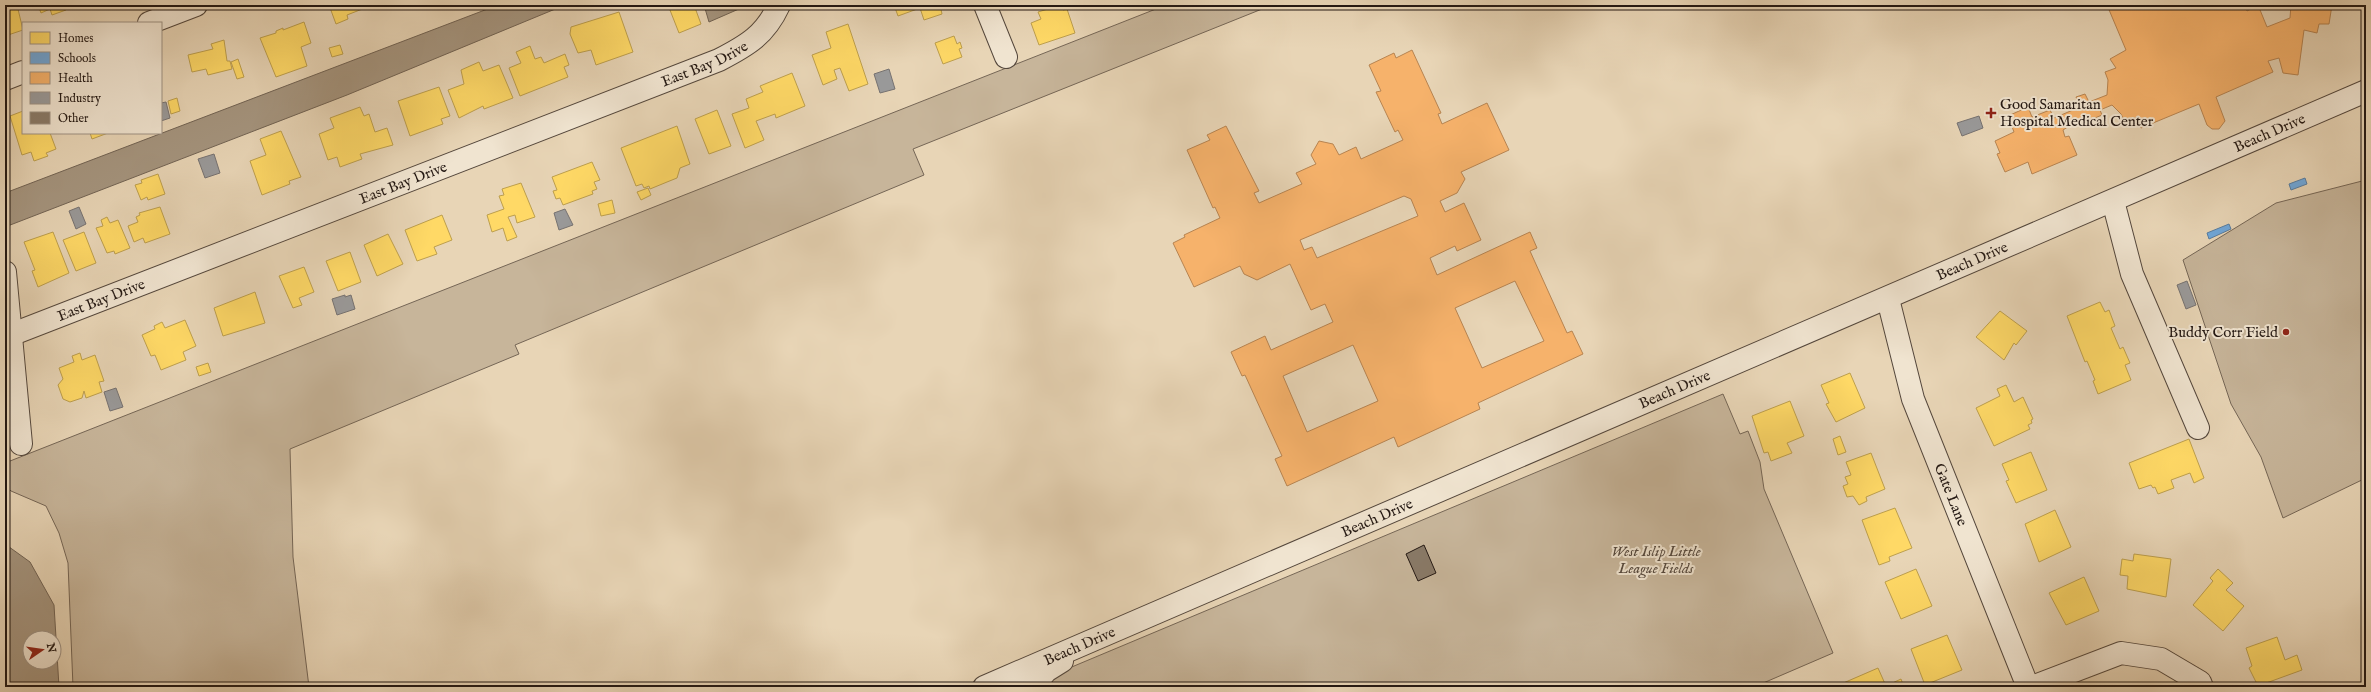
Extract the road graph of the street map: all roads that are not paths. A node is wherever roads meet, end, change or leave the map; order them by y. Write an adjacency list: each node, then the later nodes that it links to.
1 (196, 5): 4 (street)
2 (779, 5): 12 (street, East Bay Drive)
3 (985, 5): 5 (street)
4 (152, 22)
5 (1006, 57)
6 (22, 72): 7 (street)
7 (5, 79)
8 (2366, 91): 9 (street, Beach Drive)
9 (2113, 200): 11 (street, Beach Drive); 13 (street)
10 (5, 272): 12 (street)
11 (1888, 299): 15 (street, Beach Drive); 18 (street, Gate Lane)
12 (7, 336): 14 (street)
13 (2198, 428)
14 (21, 444)
15 (1108, 634): 16 (street, Beach Drive); 17 (street)
16 (984, 687)
17 (1033, 687)
18 (2028, 687)
19 (2032, 687): 20 (street)
20 (2202, 687)

